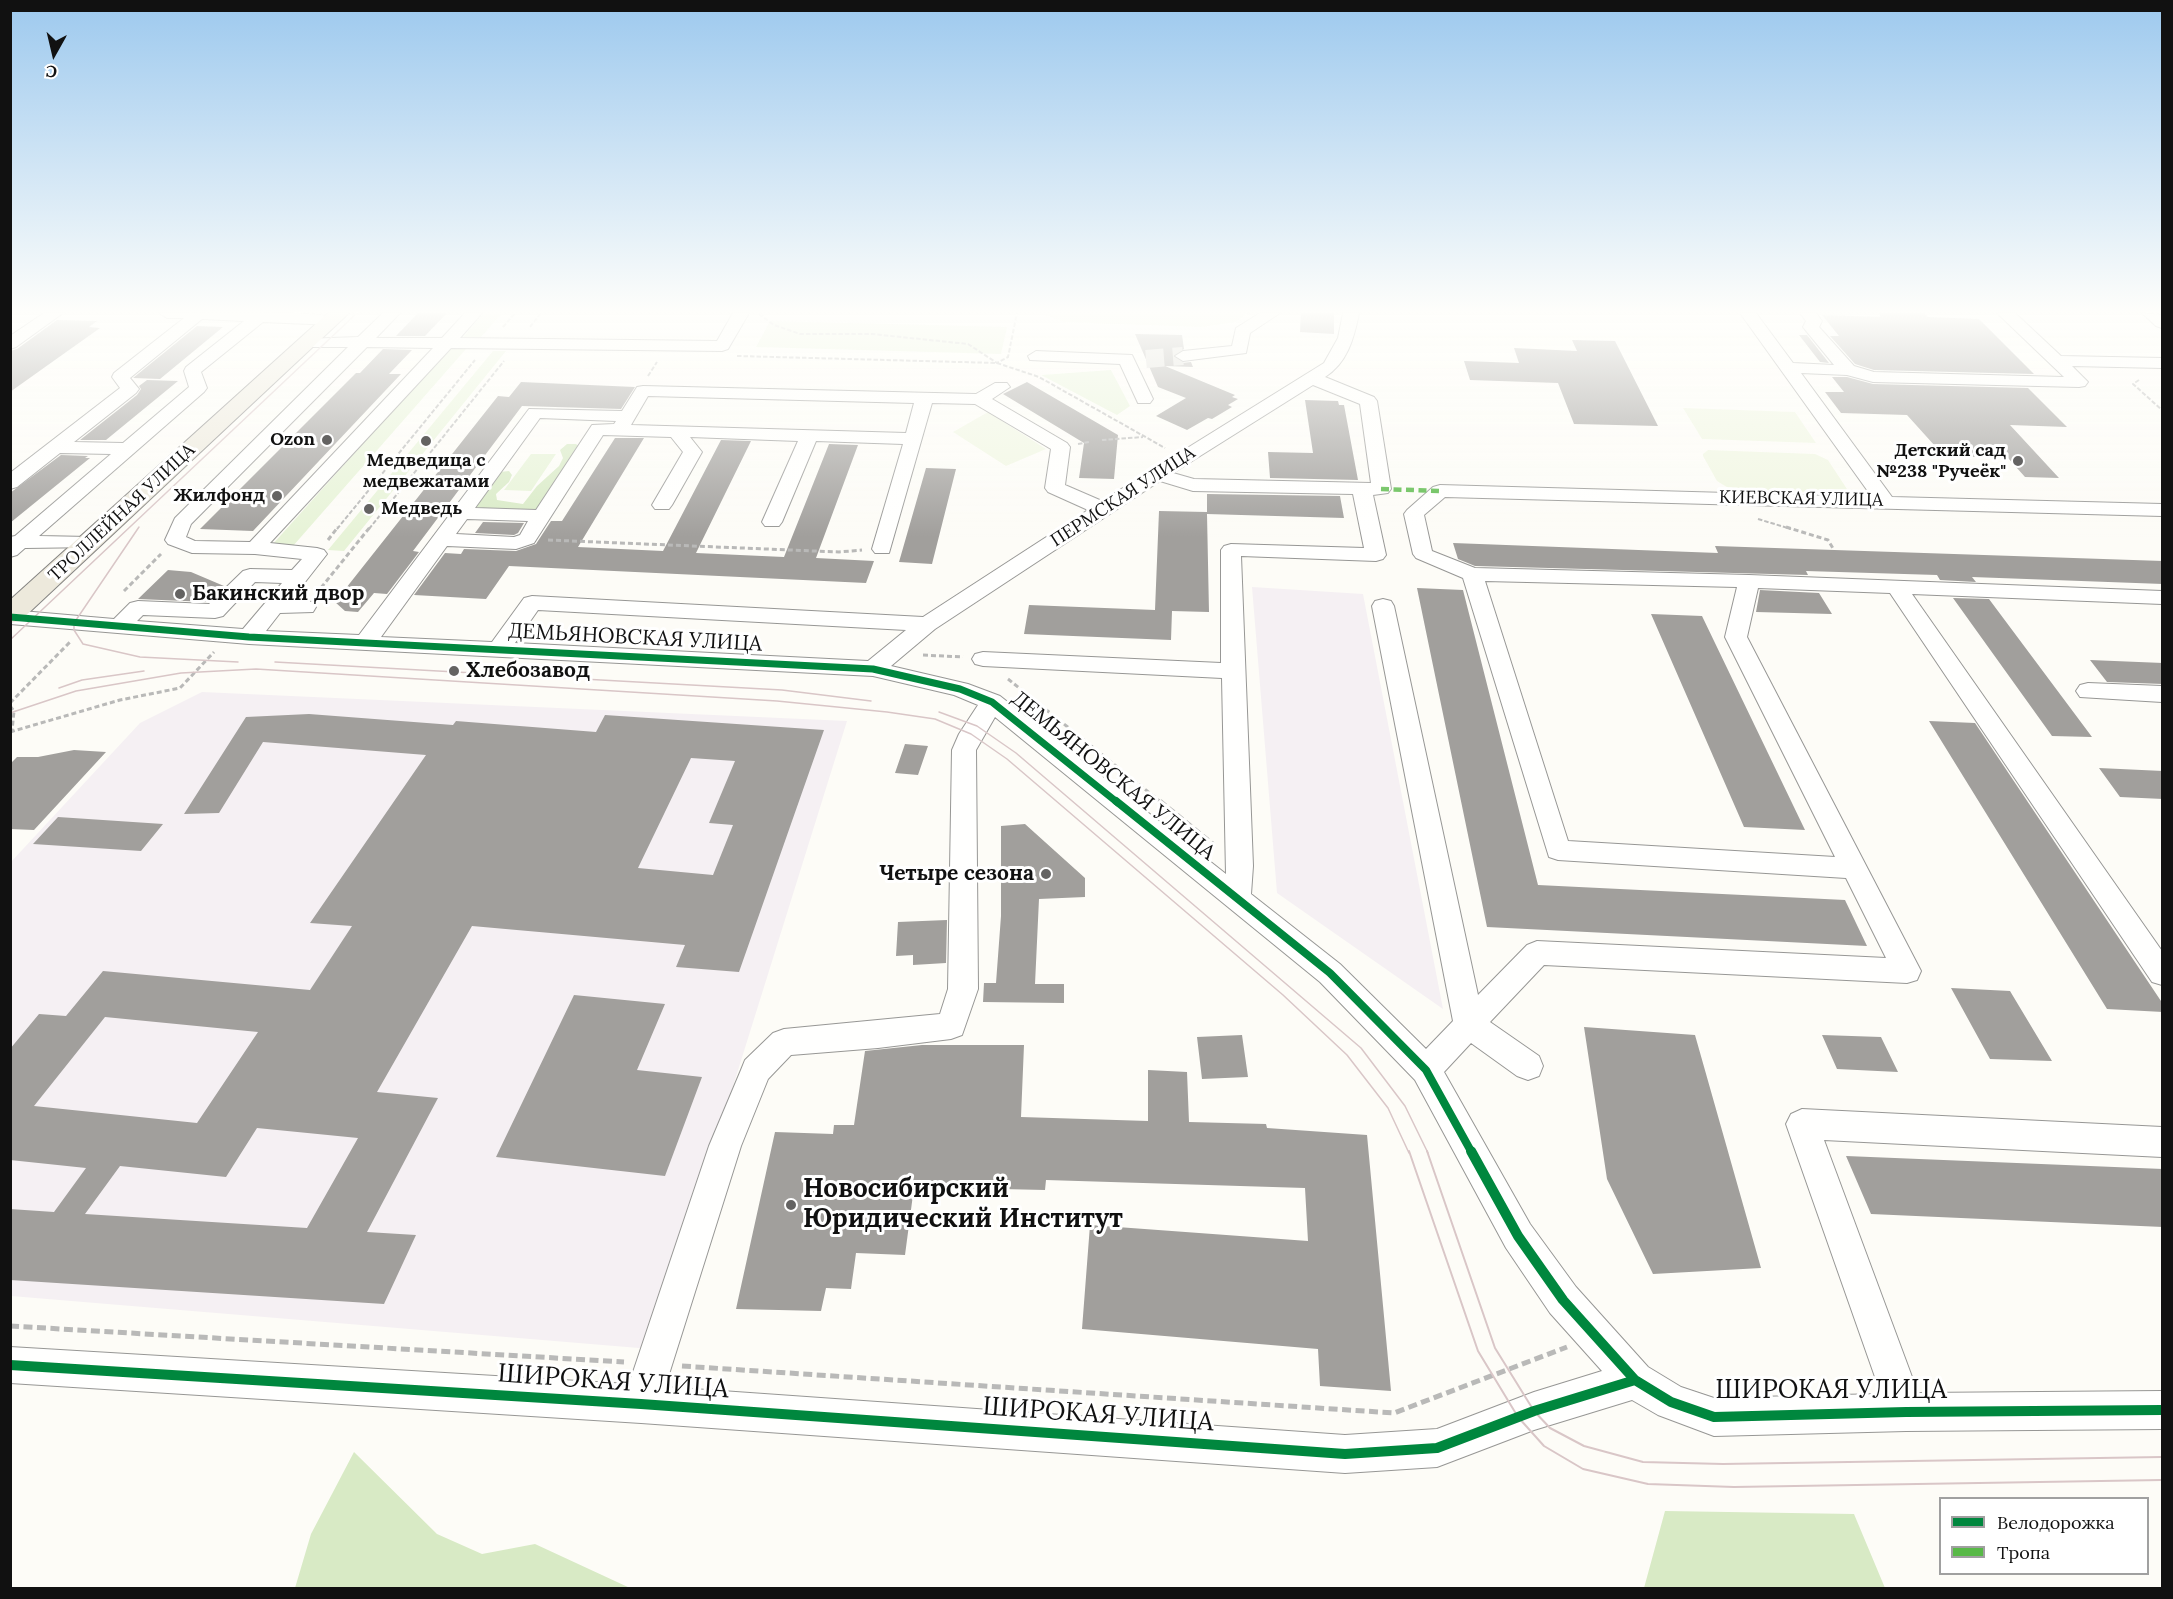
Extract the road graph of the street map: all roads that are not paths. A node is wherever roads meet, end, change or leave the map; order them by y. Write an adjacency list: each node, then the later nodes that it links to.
1 (128, 388): 18 (street)
2 (198, 388): 19 (street)
3 (259, 388): 31 (main road, ТРОЛЛЕЙНАЯ УЛИЦА)
4 (316, 388): 33 (street)
5 (405, 388): 33 (street)
6 (1000, 388): 12 (street)
7 (1139, 388): 13 (street)
8 (1296, 388): 20 (street, ПЕРМСКАЯ УЛИЦА)
9 (1335, 388): 22 (street)
10 (1802, 388): 23 (street)
11 (924, 398): 12 (street); 14 (street); 17 (street)
12 (979, 399): 25 (street)
13 (1144, 399)
14 (623, 423): 15 (street); 27 (street); 28 (street)
15 (682, 432): 16 (street); 24 (street)
16 (810, 435): 17 (street); 29 (street)
17 (914, 438): 34 (street)
18 (56, 447): 19 (street); 21 (street)
19 (127, 449): 32 (street)
20 (1160, 475): 22 (street); 25 (street, ПЕРМСКАЯ УЛИЦА)
21 (10, 483)
22 (1362, 489): 51 (street)
23 (1885, 501): 26 (street, КИЕВСКАЯ УЛИЦА); 35 (street, КИЕВСКАЯ УЛИЦА)
24 (662, 505)
25 (1103, 509): 44 (street, ПЕРМСКАЯ УЛИЦА)
26 (2163, 510)
27 (461, 513): 28 (street); 30 (street)
28 (542, 516): 30 (street)
29 (772, 522)
30 (442, 540): 47 (street)
31 (89, 543): 32 (street); 43 (main road, ТРОЛЛЕЙНАЯ УЛИЦА)
32 (14, 545)
33 (255, 548): 36 (street)
34 (882, 549)
35 (1472, 574): 37 (street); 55 (street)
36 (297, 577): 40 (street); 45 (street)
37 (1749, 581): 38 (street); 55 (street)
38 (1896, 586): 39 (street); 57 (street)
39 (2163, 597)
40 (274, 606): 42 (street); 46 (street)
41 (1383, 606): 58 (street)
42 (305, 607)
43 (10, 616): 45 (street, ДЕМЬЯНОВСКАЯ УЛИЦА)
44 (927, 624): 48 (street); 50 (street, ПЕРМСКАЯ УЛИЦА)
45 (118, 627): 46 (street, ДЕМЬЯНОВСКАЯ УЛИЦА)
46 (239, 636): 47 (street, ДЕМЬЯНОВСКАЯ УЛИЦА)
47 (366, 642): 48 (street, ДЕМЬЯНОВСКАЯ УЛИЦА)
48 (499, 649): 50 (street, ДЕМЬЯНОВСКАЯ УЛИЦА)
49 (983, 659): 51 (street)
50 (873, 669): 54 (street, ДЕМЬЯНОВСКАЯ УЛИЦА)
51 (1233, 671): 56 (street)
52 (2088, 691): 53 (street)
53 (2163, 694)
54 (992, 702): 56 (street, ДЕМЬЯНОВСКАЯ УЛИЦА); 64 (street)
55 (1853, 868): 58 (street)
56 (1237, 898): 60 (street, ДЕМЬЯНОВСКАЯ УЛИЦА)
57 (2163, 973)
58 (1469, 1024): 59 (street); 60 (street)
59 (1527, 1066)
60 (1426, 1070): 63 (street, ДЕМЬЯНОВСКАЯ УЛИЦА)
61 (2163, 1142): 66 (street)
62 (10, 1365): 64 (street, ШИРОКАЯ УЛИЦА)
63 (1635, 1380): 64 (street, ШИРОКАЯ УЛИЦА); 66 (street, ШИРОКАЯ УЛИЦА)
64 (641, 1404)
65 (2163, 1410): 66 (street, ШИРОКАЯ УЛИЦА)
66 (1906, 1412)

